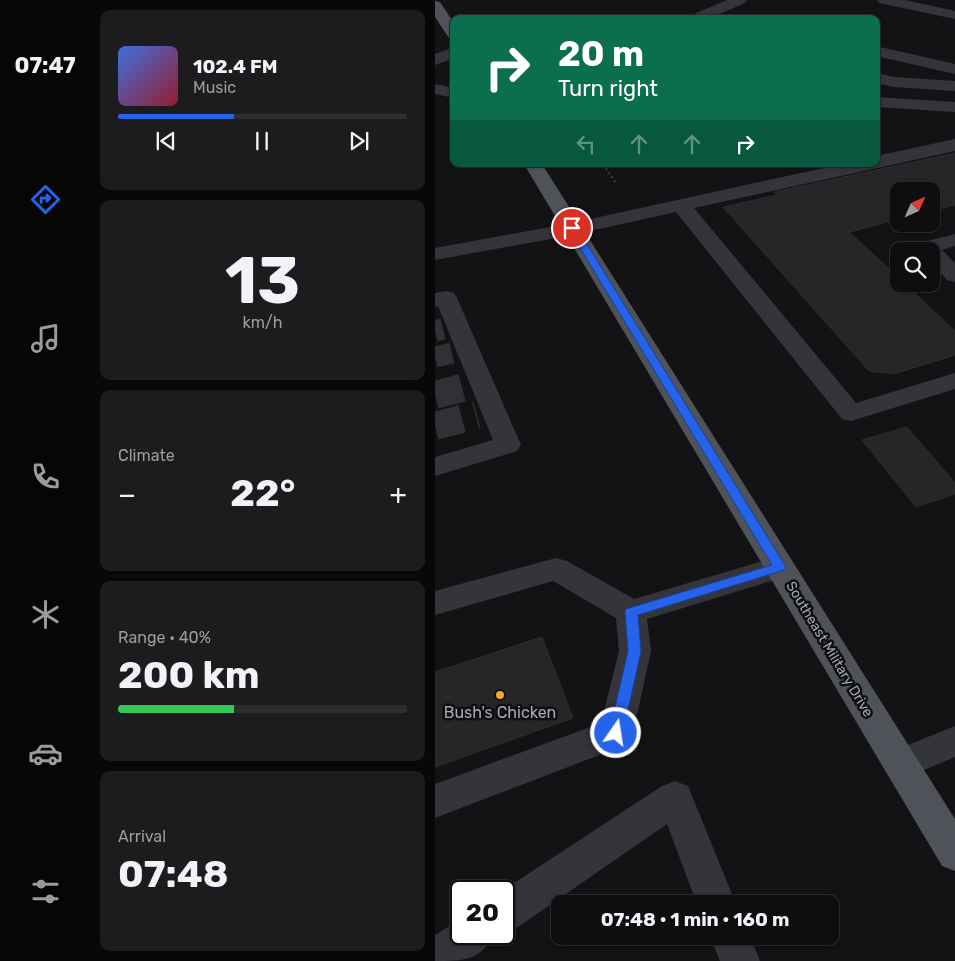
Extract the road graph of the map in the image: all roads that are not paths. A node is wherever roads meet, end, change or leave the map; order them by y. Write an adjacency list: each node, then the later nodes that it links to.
1 (740, 0): 4 (lane)
2 (884, 0): 7 (lane)
3 (435, 5): 8 (main road)
4 (715, 10): 5 (lane); 6 (lane)
5 (703, 15)
6 (728, 15)
7 (955, 15)
8 (450, 29)
9 (880, 52): 12 (lane)
10 (450, 54): 11 (lane)
11 (435, 60)
12 (955, 69)
13 (880, 79): 14 (lane)
14 (955, 86)
15 (435, 89): 16 (lane)
16 (450, 93)
17 (880, 102): 18 (lane)
18 (955, 107)
19 (955, 145): 20 (lane)
20 (880, 161)
21 (535, 167): 24 (main road, Southeast Military Drive)
22 (853, 167): 23 (lane)
23 (680, 204): 24 (lane); 29 (lane)
24 (572, 228): 26 (lane); 31 (main road, Southeast Military Drive)
25 (955, 240): 27 (lane)
26 (435, 254)
27 (955, 275)
28 (435, 300): 30 (lane)
29 (955, 381)
30 (435, 467)
31 (780, 567): 33 (lane); 35 (main road, Southeast Military Drive)
32 (435, 603): 33 (lane)
33 (631, 612): 36 (lane)
34 (955, 741): 35 (lane)
35 (900, 764): 37 (main road, Southeast Military Drive)
36 (435, 801)
37 (955, 853)
38 (713, 895): 39 (lane)
39 (515, 906)
40 (456, 945): 42 (lane)
41 (734, 945): 43 (lane)
42 (435, 959)
43 (740, 961)

